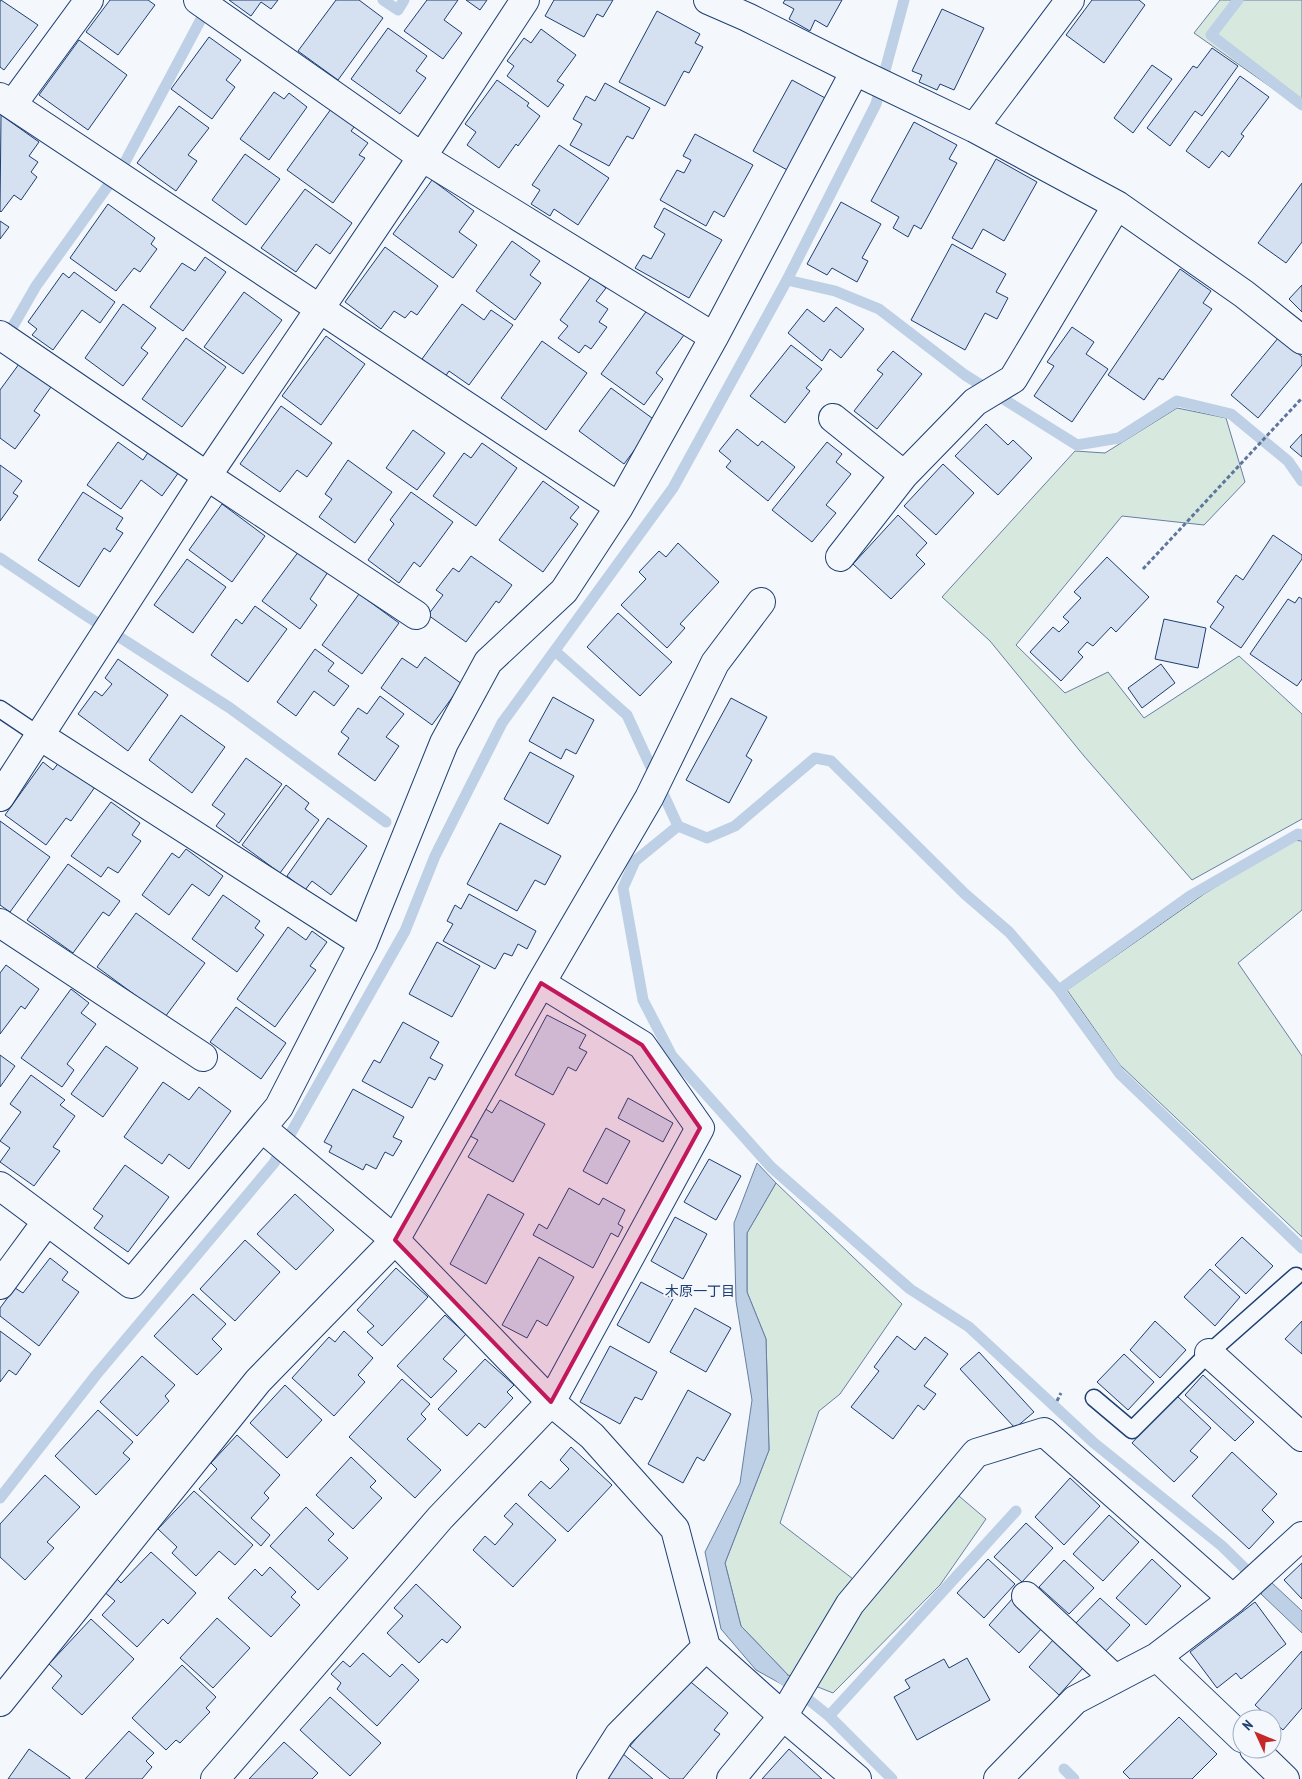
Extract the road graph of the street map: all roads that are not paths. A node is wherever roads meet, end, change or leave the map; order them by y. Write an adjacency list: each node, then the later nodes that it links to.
1 (88, 0): 8 (street)
2 (525, 0): 10 (street)
3 (708, 0): 6 (street)
4 (1070, 0): 9 (street)
5 (204, 4): 10 (street)
6 (752, 8): 7 (street)
7 (861, 74): 9 (street); 13 (street)
8 (6, 101): 12 (street)
9 (974, 128): 11 (street)
10 (422, 158): 12 (street); 13 (street)
11 (1117, 205): 15 (street); 17 (street)
12 (319, 308): 18 (street); 19 (street)
13 (714, 337): 19 (street)
14 (6, 339): 18 (street)
15 (1302, 340)
16 (833, 418): 17 (street)
17 (904, 475): 20 (street)
18 (208, 476): 22 (street); 24 (street)
19 (619, 507): 27 (street)
20 (840, 557)
21 (761, 602): 28 (street)
22 (416, 615)
23 (0, 709): 24 (lane)
24 (40, 736): 25 (street); 27 (street)
25 (0, 797)
26 (0, 923): 29 (street)
27 (363, 943): 30 (street)
28 (541, 983): 33 (street); 38 (street)
29 (204, 1057)
30 (262, 1128): 32 (street); 33 (street)
31 (0, 1186): 32 (street)
32 (47, 1221): 35 (street)
33 (395, 1240): 38 (street); 46 (street)
34 (1296, 1276): 36 (lane)
35 (0, 1285)
36 (1209, 1353): 37 (lane); 39 (street)
37 (1094, 1398)
38 (551, 1402): 43 (street); 50 (street)
39 (1302, 1437)
40 (1302, 1536): 41 (street)
41 (1239, 1593): 44 (street); 47 (street)
42 (1026, 1596): 45 (street)
43 (706, 1647): 47 (street); 51 (street)
44 (1157, 1657): 45 (street); 48 (street)
45 (1115, 1679): 54 (street)
46 (0, 1702)
47 (783, 1716): 52 (street); 53 (street)
48 (1232, 1728)
49 (1264, 1759): 55 (street)
50 (216, 1779)
51 (591, 1779)
52 (731, 1779)
53 (857, 1779)
54 (998, 1779)
55 (1285, 1779)

